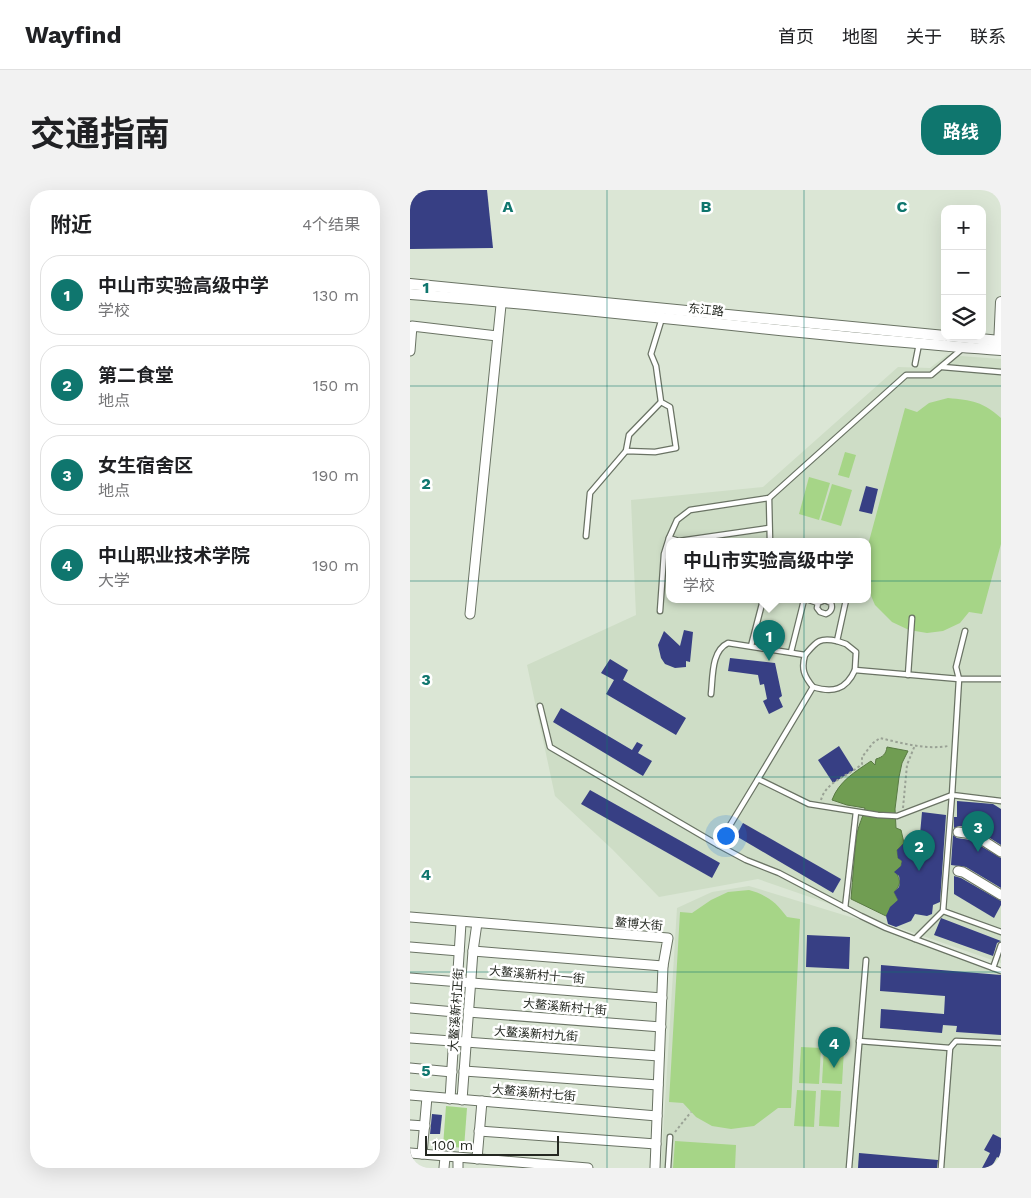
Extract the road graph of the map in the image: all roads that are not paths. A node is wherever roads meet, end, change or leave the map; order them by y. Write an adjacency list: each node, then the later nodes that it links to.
1 (410, 284): 3 (street, 东江路)
2 (410, 294): 3 (street, 东江路)
3 (501, 297): 5 (street, 东江路); 6 (street); 7 (street, 东江路)
4 (1001, 302): 10 (street)
5 (662, 318): 9 (street, 东江路); 16 (lane)
6 (497, 336): 12 (street); 33 (street)
7 (941, 336)
8 (968, 340): 10 (street, 东江路)
9 (919, 344): 11 (street, 东江路); 13 (lane)
10 (1000, 346): 11 (street, 东江路)
11 (963, 348): 14 (lane)
12 (410, 351)
13 (915, 364)
14 (942, 367): 15 (lane); 18 (lane)
15 (1001, 372)
16 (661, 402): 17 (lane); 17 (lane)
17 (626, 451): 20 (lane)
18 (769, 498): 19 (lane); 21 (lane)
19 (769, 528): 22 (lane); 23 (lane)
20 (586, 536)
21 (669, 538)
22 (700, 538)
23 (770, 538)
24 (666, 548): 31 (lane)
25 (762, 603): 37 (lane)
26 (803, 603): 38 (lane)
27 (818, 603): 30 (lane)
28 (831, 603): 30 (lane)
29 (846, 603): 32 (lane)
30 (832, 609): 32 (lane)
31 (660, 611)
32 (844, 612): 36 (lane)
33 (470, 614)
34 (912, 618): 41 (lane)
35 (965, 631): 42 (lane)
36 (837, 641): 39 (lane); 40 (lane)
37 (751, 646): 38 (lane); 45 (lane)
38 (791, 652): 39 (lane)
39 (805, 655): 44 (lane)
40 (855, 670): 41 (lane); 44 (lane)
41 (908, 675): 42 (lane)
42 (959, 679): 43 (lane); 48 (lane)
43 (1001, 680)
44 (813, 687): 47 (lane)
45 (712, 694)
46 (540, 706): 52 (lane)
47 (758, 779): 50 (lane); 52 (lane)
48 (952, 795): 49 (lane); 50 (lane); 57 (lane)
49 (1001, 801)
50 (856, 812): 56 (lane)
51 (958, 832): 53 (street)
52 (718, 845): 56 (lane)
53 (1001, 852)
54 (958, 871): 55 (street)
55 (1001, 895)
56 (845, 908): 62 (lane)
57 (944, 911): 61 (lane); 62 (lane)
58 (410, 917): 59 (street, 鳌博大街)
59 (461, 923): 60 (street, 鳌博大街); 66 (street, 大鳌溪新村正街)
60 (476, 923): 65 (street, 大鳌溪新村正街); 68 (street, 鳌博大街)
61 (1001, 932)
62 (915, 939): 69 (lane)
63 (1001, 945): 69 (lane)
64 (410, 947): 66 (street)
65 (472, 950): 68 (street); 73 (street, 大鳌溪新村正街)
66 (459, 951): 72 (street, 大鳌溪新村正街)
67 (866, 960): 81 (lane)
68 (663, 966): 74 (street, 鳌博大街)
69 (993, 968): 70 (lane)
70 (1001, 971)
71 (410, 978): 72 (street, 大鳌溪新村十一街)
72 (458, 982): 73 (street, 大鳌溪新村十一街); 76 (street, 大鳌溪新村正街)
73 (470, 982): 74 (street, 大鳌溪新村十一街); 77 (street, 大鳌溪新村正街)
74 (662, 998): 78 (street, 鳌博大街)
75 (410, 1008): 76 (street)
76 (456, 1012): 80 (street, 大鳌溪新村正街)
77 (468, 1012): 78 (street, 大鳌溪新村十街); 82 (street, 大鳌溪新村正街)
78 (660, 1027): 85 (street, 鳌博大街)
79 (410, 1038): 80 (street, 大鳌溪新村九街)
80 (454, 1041): 82 (street, 大鳌溪新村九街); 88 (street, 大鳌溪新村正街)
81 (859, 1041): 84 (lane); 111 (lane)
82 (466, 1042): 85 (street, 大鳌溪新村九街); 87 (street, 大鳌溪新村正街)
83 (1001, 1043): 84 (lane)
84 (950, 1048): 112 (lane)
85 (659, 1056): 89 (street, 鳌博大街)
86 (410, 1068): 88 (street)
87 (464, 1071): 89 (street); 93 (street, 大鳌溪新村正街)
88 (452, 1072): 92 (street, 大鳌溪新村正街)
89 (658, 1085): 95 (street, 鳌博大街)
90 (410, 1095): 91 (street, 大鳌溪新村七街)
91 (427, 1097): 92 (street, 大鳌溪新村七街); 97 (street)
92 (450, 1099): 93 (street, 大鳌溪新村七街)
93 (462, 1100): 94 (street, 大鳌溪新村七街)
94 (482, 1101): 95 (street, 大鳌溪新村七街); 98 (street)
95 (657, 1116): 100 (street, 鳌博大街)
96 (410, 1125): 97 (street)
97 (424, 1126): 102 (street)
98 (479, 1131): 100 (street); 105 (street)
99 (670, 1137): 110 (lane)
100 (656, 1144): 109 (street, 鳌博大街)
101 (410, 1154): 102 (street)
102 (422, 1154): 103 (street)
103 (445, 1157): 104 (street); 106 (street)
104 (458, 1158): 105 (street); 107 (street)
105 (477, 1159): 108 (street)
106 (444, 1168)
107 (458, 1168)
108 (588, 1168)
109 (655, 1168)
110 (668, 1168)
111 (849, 1168)
112 (942, 1168)

